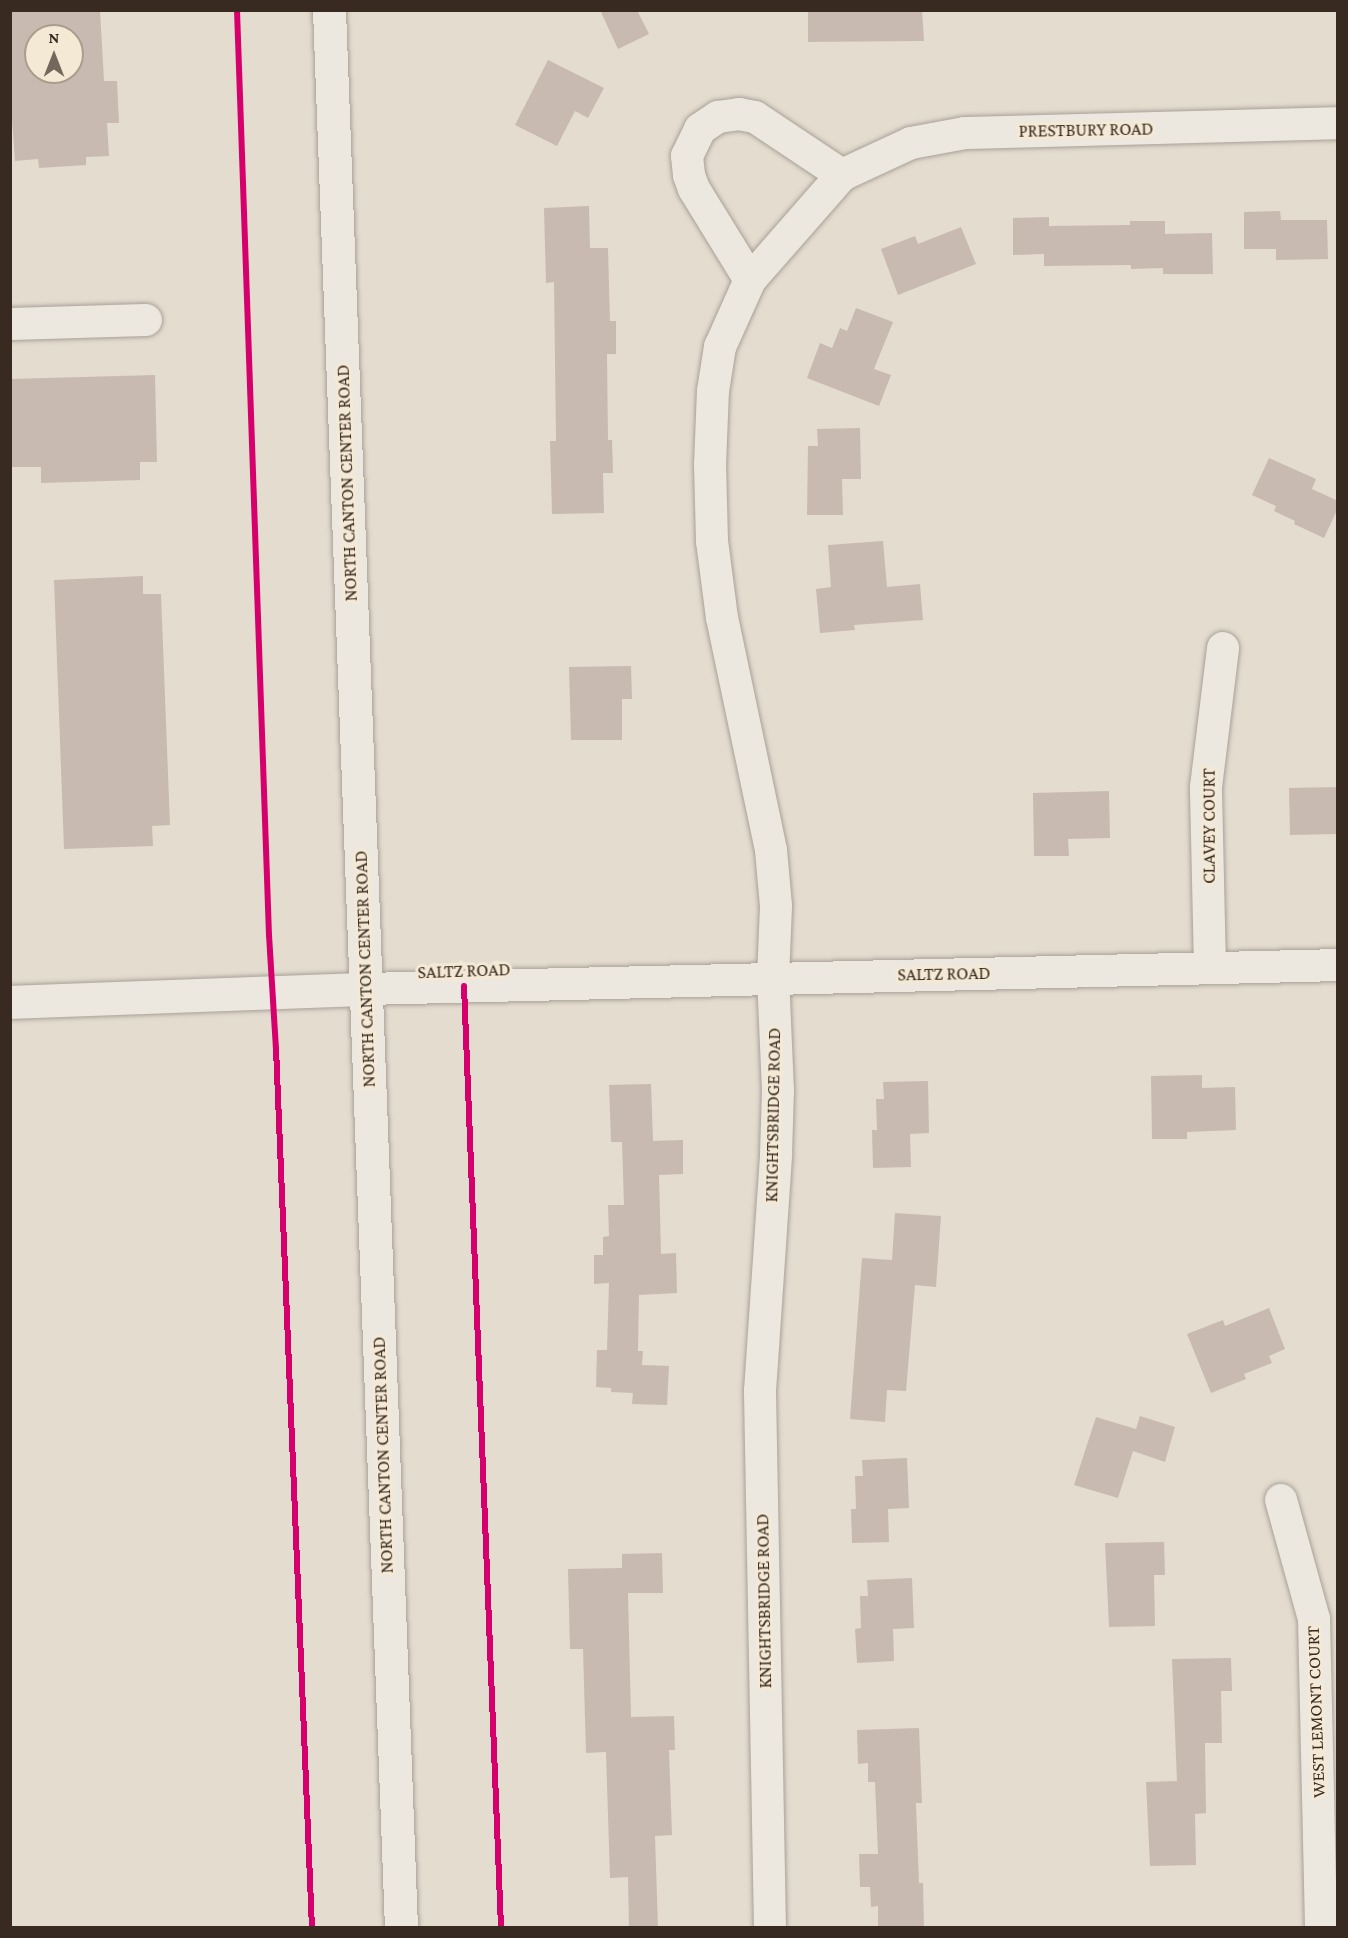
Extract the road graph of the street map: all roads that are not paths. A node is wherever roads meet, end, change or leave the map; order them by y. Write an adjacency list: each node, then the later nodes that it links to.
1 (329, 10): 11 (main road, NORTH CANTON CENTER ROAD)
2 (1338, 123): 3 (street, PRESTBURY ROAD)
3 (842, 175): 4 (street, PRESTBURY ROAD); 4 (street)
4 (750, 280): 10 (street, KNIGHTSBRIDGE ROAD)
5 (146, 320): 6 (street)
6 (10, 324)
7 (1223, 648): 9 (street, CLAVEY COURT)
8 (1338, 965): 9 (street, SALTZ ROAD)
9 (1210, 968): 10 (street, SALTZ ROAD)
10 (773, 978): 11 (street, SALTZ ROAD); 15 (street, KNIGHTSBRIDGE ROAD)
11 (366, 989): 12 (main road, SALTZ ROAD); 14 (main road, NORTH CANTON CENTER ROAD)
12 (10, 1002)
13 (1281, 1500): 16 (street, WEST LEMONT COURT)
14 (401, 1928)
15 (770, 1928)
16 (1321, 1928)

